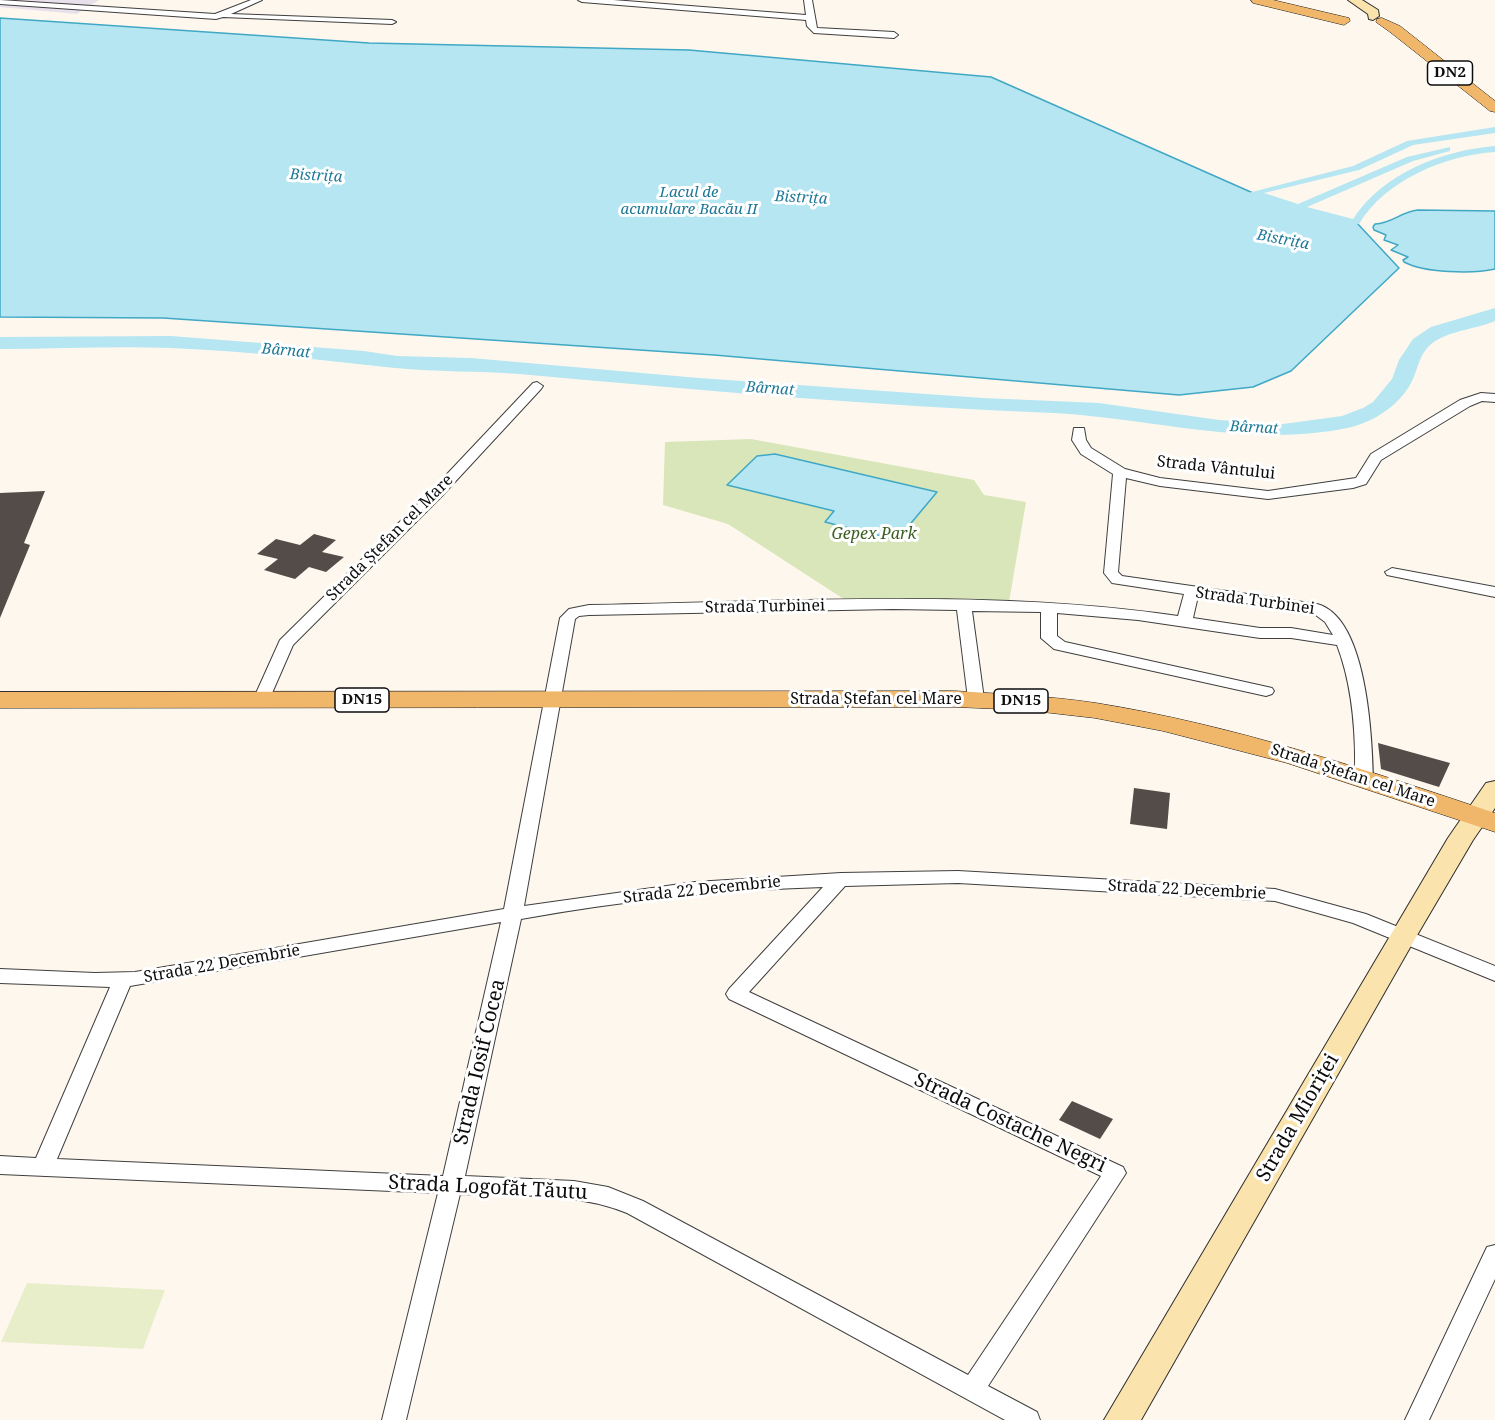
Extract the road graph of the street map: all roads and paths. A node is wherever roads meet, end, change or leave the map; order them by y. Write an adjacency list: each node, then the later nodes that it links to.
1 (258, 0): 8 (street)
2 (582, 0): 9 (street)
3 (808, 0): 9 (street)
4 (1257, 0): 7 (main road, DN2)
5 (1270, 0): 7 (main road, DN2)
6 (0, 2): 8 (street)
7 (1356, 15): 10 (main road); 10 (main road, DN2); 13 (main road, DN2)
8 (222, 16): 11 (street)
9 (812, 18): 12 (street)
10 (1377, 19): 13 (main road, DN2)
11 (392, 22)
12 (894, 35)
13 (1405, 39): 14 (main road, DN2)
14 (1495, 108)
15 (537, 386): 29 (street, Strada Ștefan cel Mare)
16 (1495, 398): 18 (street, Strada Vântului)
17 (1079, 431): 18 (street, Strada Vântului)
18 (1120, 472): 20 (street, Strada Turbinei)
19 (1392, 572): 21 (street)
20 (1192, 592): 24 (street); 25 (street, Strada Turbinei)
21 (1495, 592)
22 (964, 604): 23 (street, Strada Turbinei); 27 (street); 30 (street, Strada Turbinei)
23 (1049, 608): 24 (street, Strada Turbinei); 26 (street)
24 (1184, 622): 25 (street, Strada Turbinei)
25 (1344, 641): 31 (street, Strada Turbinei)
26 (1266, 691)
27 (976, 699): 30 (main road, Strada Ștefan cel Mare / DN15); 31 (main road, Strada Ștefan cel Mare / DN15)
28 (0, 700): 29 (main road, Strada Ștefan cel Mare / DN15)
29 (261, 700): 30 (main road, Strada Ștefan cel Mare / DN15)
30 (550, 701): 35 (street, Strada Iosif Cocea)
31 (1364, 778): 33 (main road, Strada Ștefan cel Mare / DN15)
32 (1495, 789): 33 (main road, Strada Mioriței)
33 (1485, 820): 36 (main road, Strada Mioriței)
34 (841, 879): 35 (street, Strada 22 Decembrie); 36 (street, Strada 22 Decembrie); 44 (street, Strada Costache Negri)
35 (513, 914): 39 (street, Strada 22 Decembrie); 42 (street, Strada Iosif Cocea)
36 (1402, 937): 37 (street, Strada 22 Decembrie); 47 (main road, Strada Mioriței)
37 (1495, 974)
38 (0, 976): 39 (street, Strada 22 Decembrie)
39 (123, 979): 41 (street)
40 (0, 1164): 41 (street, Strada Logofăt Tăutu)
41 (43, 1166): 42 (street, Strada Logofăt Tăutu)
42 (452, 1185): 44 (street, Strada Logofăt Tăutu); 45 (street, Strada Iosif Cocea)
43 (1495, 1254): 48 (street)
44 (972, 1389): 46 (street, Strada Logofăt Tăutu)
45 (393, 1420)
46 (1028, 1420)
47 (1122, 1420)
48 (1417, 1420)

